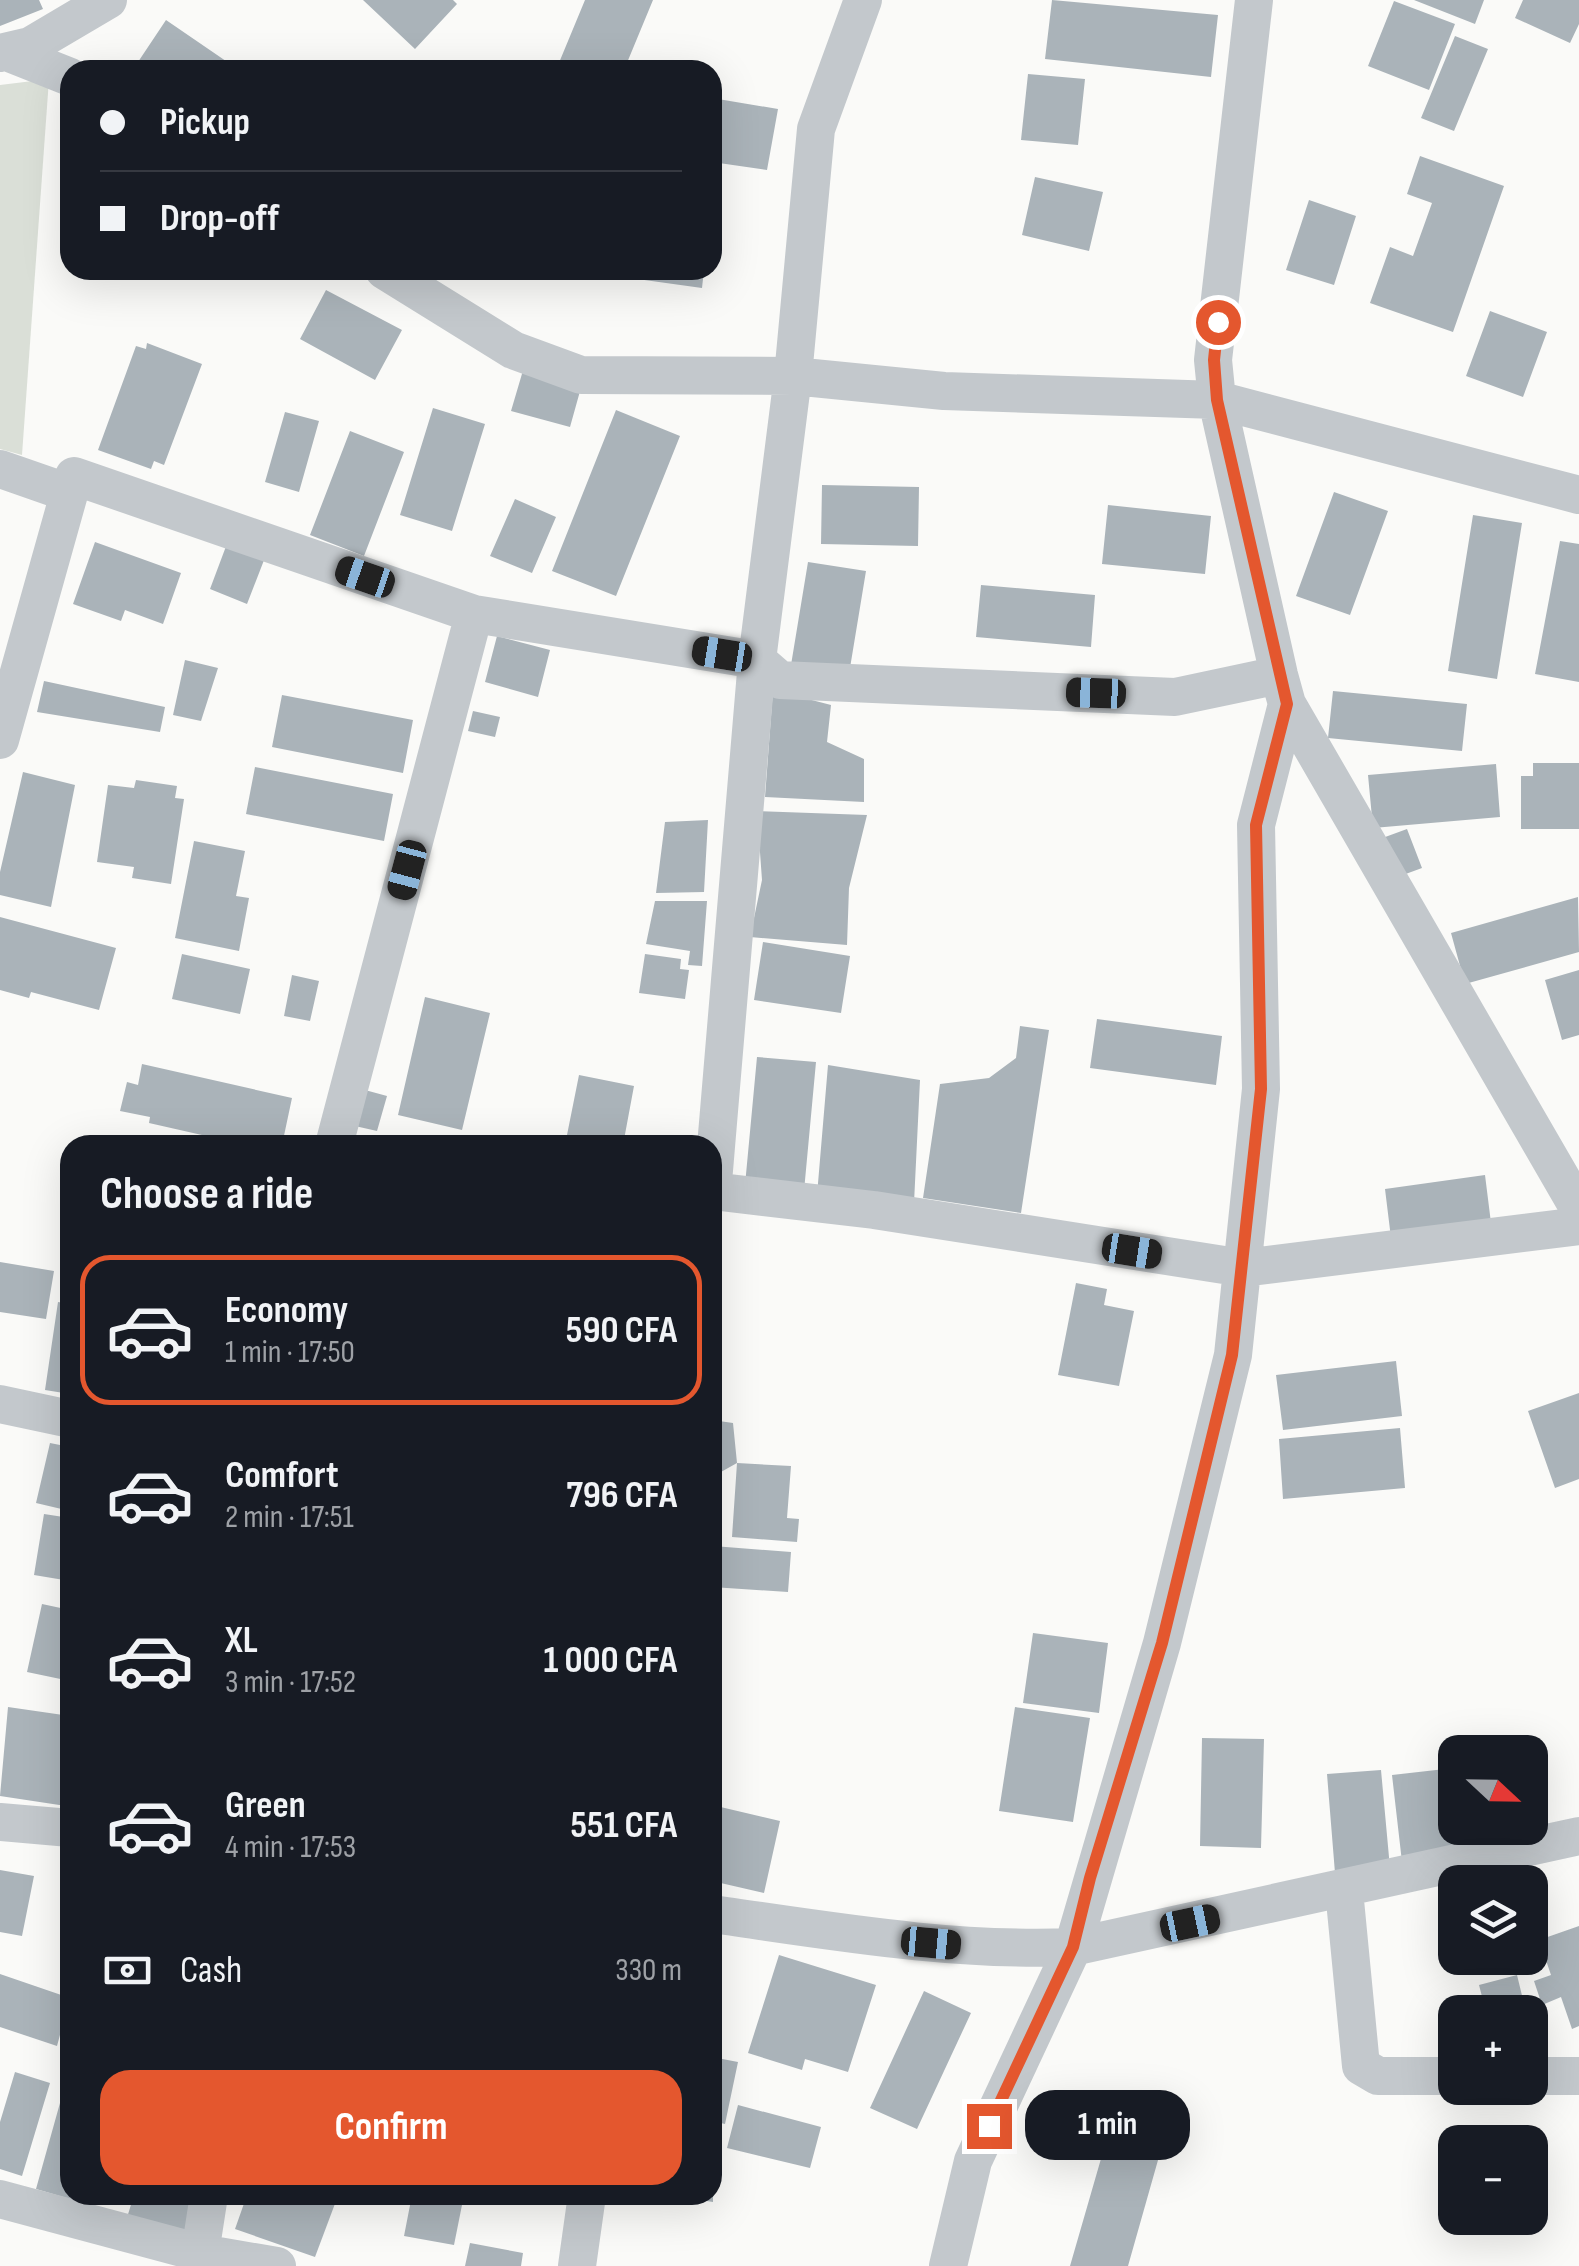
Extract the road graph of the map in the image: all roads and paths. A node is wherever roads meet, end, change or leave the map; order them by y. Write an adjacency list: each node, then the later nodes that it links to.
1 (108, 0): 4 (street)
2 (863, 0): 9 (street)
3 (1254, 0): 10 (street)
4 (70, 23): 5 (street); 6 (street)
5 (4, 52): 7 (street)
6 (74, 60)
7 (60, 73)
8 (400, 280): 9 (street)
9 (793, 376): 10 (street); 15 (street)
10 (1217, 400): 13 (street); 16 (street)
11 (0, 469): 12 (street)
12 (69, 493): 14 (street); 17 (street)
13 (1579, 495)
14 (474, 614): 15 (street); 18 (street)
15 (757, 660): 16 (street); 19 (street)
16 (1283, 689): 21 (street); 23 (street)
17 (0, 740)
18 (337, 1135)
19 (718, 1135)
20 (722, 1193): 23 (street)
21 (1579, 1209)
22 (1579, 1226): 23 (street)
23 (1243, 1268): 31 (street)
24 (0, 1404): 25 (street)
25 (60, 1417)
26 (0, 1822): 27 (street)
27 (60, 1827)
28 (1579, 1836): 29 (street)
29 (1344, 1890): 31 (street); 32 (street)
30 (722, 1915): 31 (street)
31 (1073, 1947): 41 (street)
32 (1438, 2076)
33 (1548, 2076): 34 (street)
34 (1579, 2076)
35 (0, 2199): 38 (street)
36 (207, 2205): 38 (street)
37 (585, 2205): 40 (street)
38 (199, 2260): 39 (street)
39 (277, 2266)
40 (576, 2266)
41 (948, 2266)

